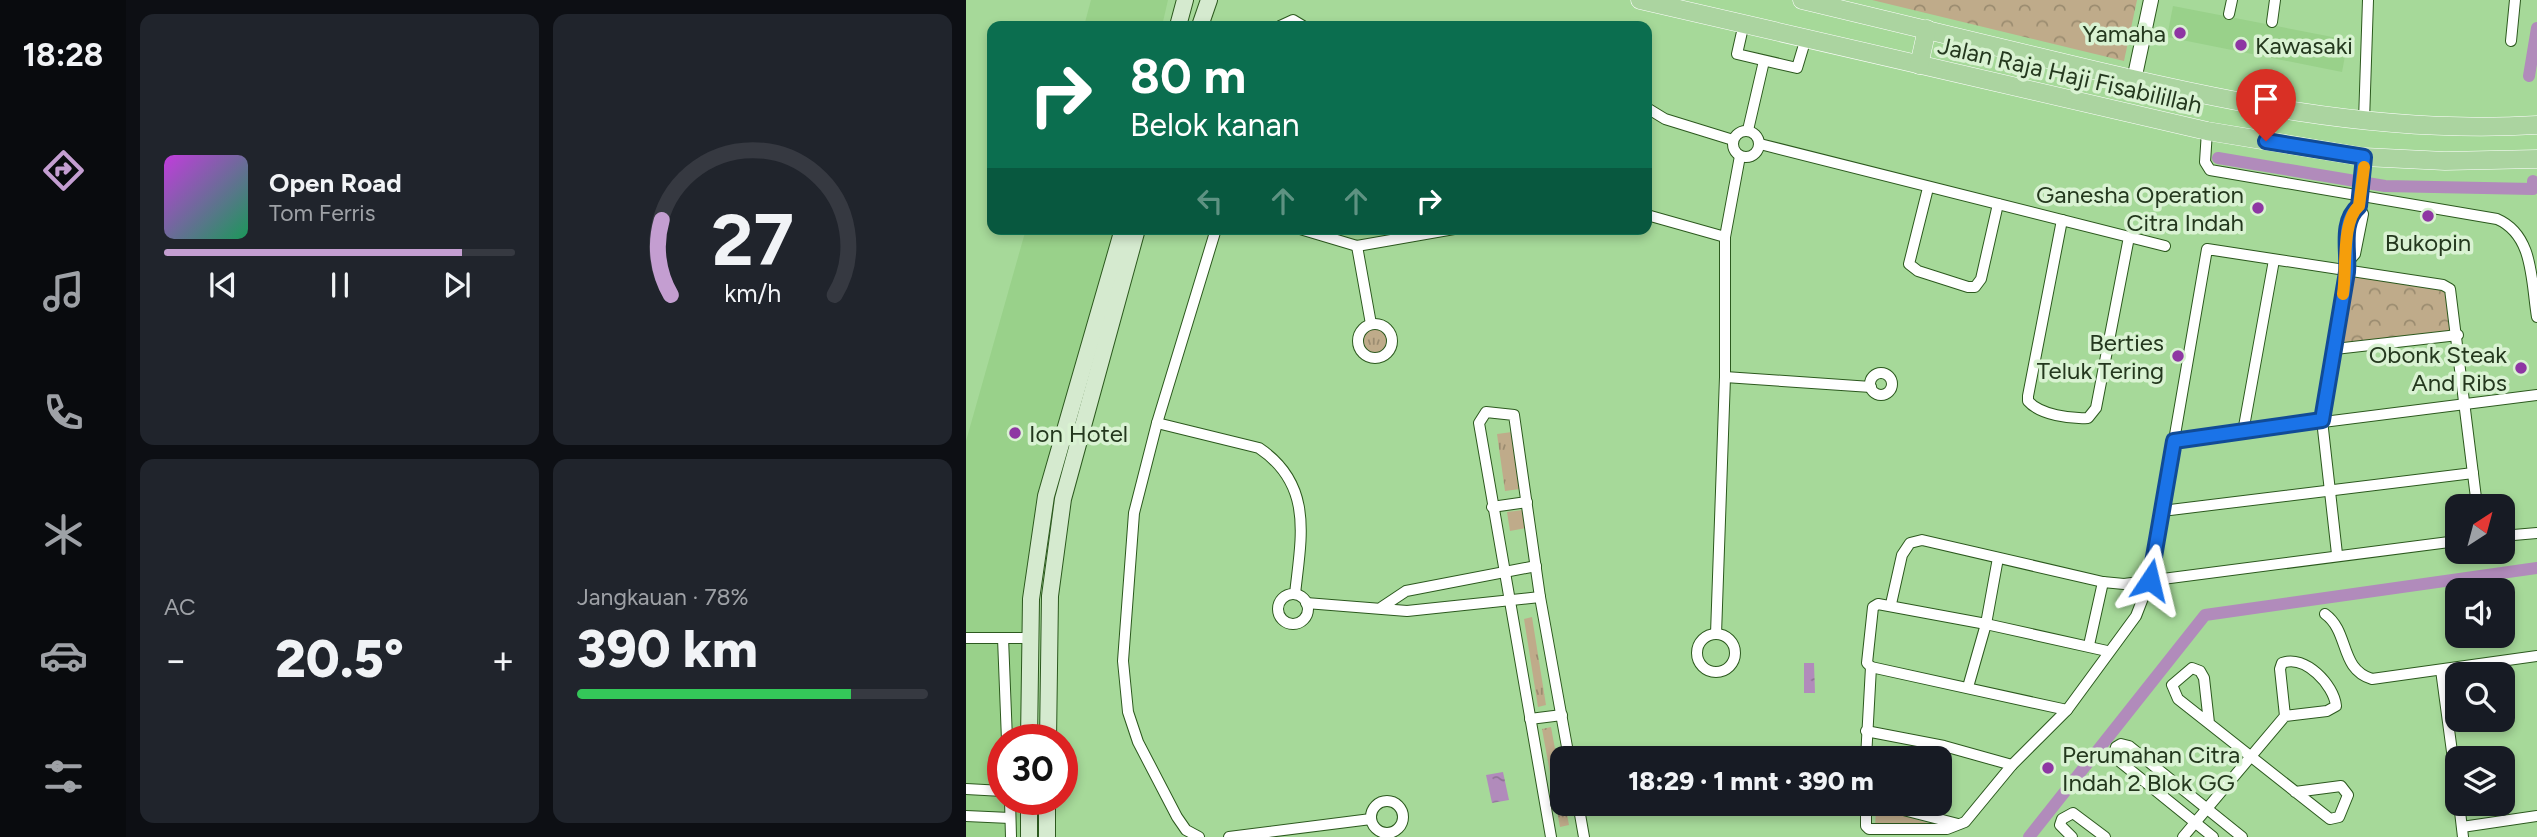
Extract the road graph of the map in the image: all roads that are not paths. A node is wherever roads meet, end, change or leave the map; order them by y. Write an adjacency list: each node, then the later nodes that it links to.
1 (1185, 0): 11 (main road)
2 (1209, 0): 12 (main road)
3 (1640, 0): 14 (main road, Jalan Raja Haji Fisabilillah)
4 (1802, 0): 15 (main road, Jalan Raja Haji Fisabilillah)
5 (2151, 0): 20 (street)
6 (2232, 0): 10 (street)
7 (2275, 0): 13 (street)
8 (2368, 0): 22 (street)
9 (2515, 0): 17 (street)
10 (2229, 15)
11 (1179, 21)
12 (1202, 21)
13 (2272, 22)
14 (1744, 23): 16 (main road, Jalan Raja Haji Fisabilillah); 18 (street)
15 (1927, 29): 19 (main road); 20 (main road, Jalan Raja Haji Fisabilillah)
16 (1805, 38): 18 (street); 19 (main road, Jalan Raja Haji Fisabilillah)
17 (2511, 41)
18 (1764, 61): 24 (street)
19 (1919, 65): 25 (main road, Jalan Raja Haji Fisabilillah)
20 (2134, 80): 22 (main road, Jalan Raja Haji Fisabilillah)
21 (1652, 111): 26 (street)
22 (2364, 121): 23 (main road, Jalan Raja Haji Fisabilillah)
23 (2537, 125)
24 (1748, 130): 26 (street); 27 (street)
25 (2207, 131): 30 (main road, Jalan Raja Haji Fisabilillah); 32 (street)
26 (1733, 140): 28 (street)
27 (1760, 144): 28 (street); 31 (street)
28 (1740, 156): 41 (street)
29 (2537, 159): 30 (main road, Jalan Raja Haji Fisabilillah)
30 (2364, 164): 32 (street)
31 (1928, 188): 33 (street); 33 (street)
32 (2360, 197): 46 (street); 47 (street)
33 (1998, 204): 35 (street)
34 (1652, 216): 41 (street)
35 (2062, 220): 42 (street); 42 (street)
36 (1121, 235): 85 (main road)
37 (1135, 235): 99 (main road)
38 (1214, 235): 56 (street)
39 (1320, 235): 43 (street)
40 (1420, 235): 43 (street)
41 (1725, 237): 51 (street)
42 (2129, 237): 44 (street)
43 (1357, 246): 48 (street)
44 (2165, 246)
45 (2274, 260): 46 (street); 57 (street); 58 (street)
46 (2347, 267): 49 (street); 50 (street)
47 (2537, 317)
48 (1371, 324)
49 (2458, 335): 50 (street); 54 (street)
50 (2335, 349): 55 (street)
51 (1725, 377): 52 (street); 82 (street)
52 (1871, 387)
53 (2537, 395): 54 (street)
54 (2465, 404): 55 (street); 59 (street)
55 (2322, 420): 57 (street); 60 (street)
56 (1157, 423): 74 (street); 125 (street)
57 (2243, 432): 58 (street)
58 (2174, 441): 64 (street)
59 (2473, 473): 60 (street); 61 (street)
60 (2328, 489): 64 (street); 68 (street)
61 (2476, 494)
62 (1527, 502): 63 (street); 63 (street); 70 (street)
63 (1492, 507): 71 (street)
64 (2162, 511): 72 (street)
65 (2537, 533): 66 (street)
66 (2515, 535)
67 (2445, 542): 68 (street)
68 (2337, 554): 72 (street)
69 (1998, 558): 73 (street); 78 (street); 81 (street)
70 (1536, 566): 71 (street); 75 (street)
71 (1504, 572): 76 (street); 79 (street)
72 (2150, 580): 73 (street); 87 (street)
73 (2103, 582): 86 (street)
74 (1295, 594): 77 (street); 77 (street)
75 (1540, 597): 76 (street); 93 (street)
76 (1509, 601): 79 (street); 95 (street)
77 (1306, 603): 79 (street)
78 (1891, 604): 81 (street); 89 (street)
79 (1382, 607)
80 (2325, 614): 90 (street)
81 (1986, 624): 86 (street); 91 (street)
82 (1716, 634)
83 (966, 638): 84 (street)
84 (1003, 638): 85 (street); 97 (street)
85 (1030, 638): 98 (main road)
86 (2090, 645): 87 (street)
87 (2108, 651): 92 (street)
88 (2537, 656): 90 (street)
89 (1871, 667): 91 (street); 100 (street)
90 (2441, 670): 103 (street)
91 (1968, 687): 92 (street)
92 (2067, 710): 105 (street)
93 (1562, 715): 95 (street); 101 (street)
94 (2285, 716): 94 (street); 104 (street)
95 (1530, 719): 127 (street)
96 (2209, 723): 96 (street); 104 (street)
97 (1006, 724)
98 (1029, 724)
99 (1048, 724)
100 (1866, 732): 102 (street); 105 (street)
101 (1567, 746)
102 (1866, 746)
103 (2451, 746)
104 (2251, 755): 108 (street); 109 (street)
105 (2012, 765): 120 (street)
106 (966, 789): 107 (street)
107 (987, 790)
108 (2295, 792): 108 (street)
109 (2207, 809): 119 (street); 119 (street); 133 (street)
110 (1028, 815): 123 (main road)
111 (1047, 815): 124 (main road)
112 (966, 816): 117 (street)
113 (1580, 816): 128 (street)
114 (1866, 816): 120 (street)
115 (1925, 816): 120 (street)
116 (2537, 816): 121 (street)
117 (1010, 818): 122 (street)
118 (1371, 819): 126 (street)
119 (2195, 823): 131 (street); 132 (street)
120 (1959, 825)
121 (2463, 832)
122 (1011, 837)
123 (1029, 837)
124 (1047, 837)
125 (1199, 837)
126 (1229, 837)
127 (1551, 837)
128 (1584, 837)
129 (2072, 837): 130 (street)
130 (2105, 837)
131 (2183, 837)
132 (2213, 837)
133 (2242, 837)

